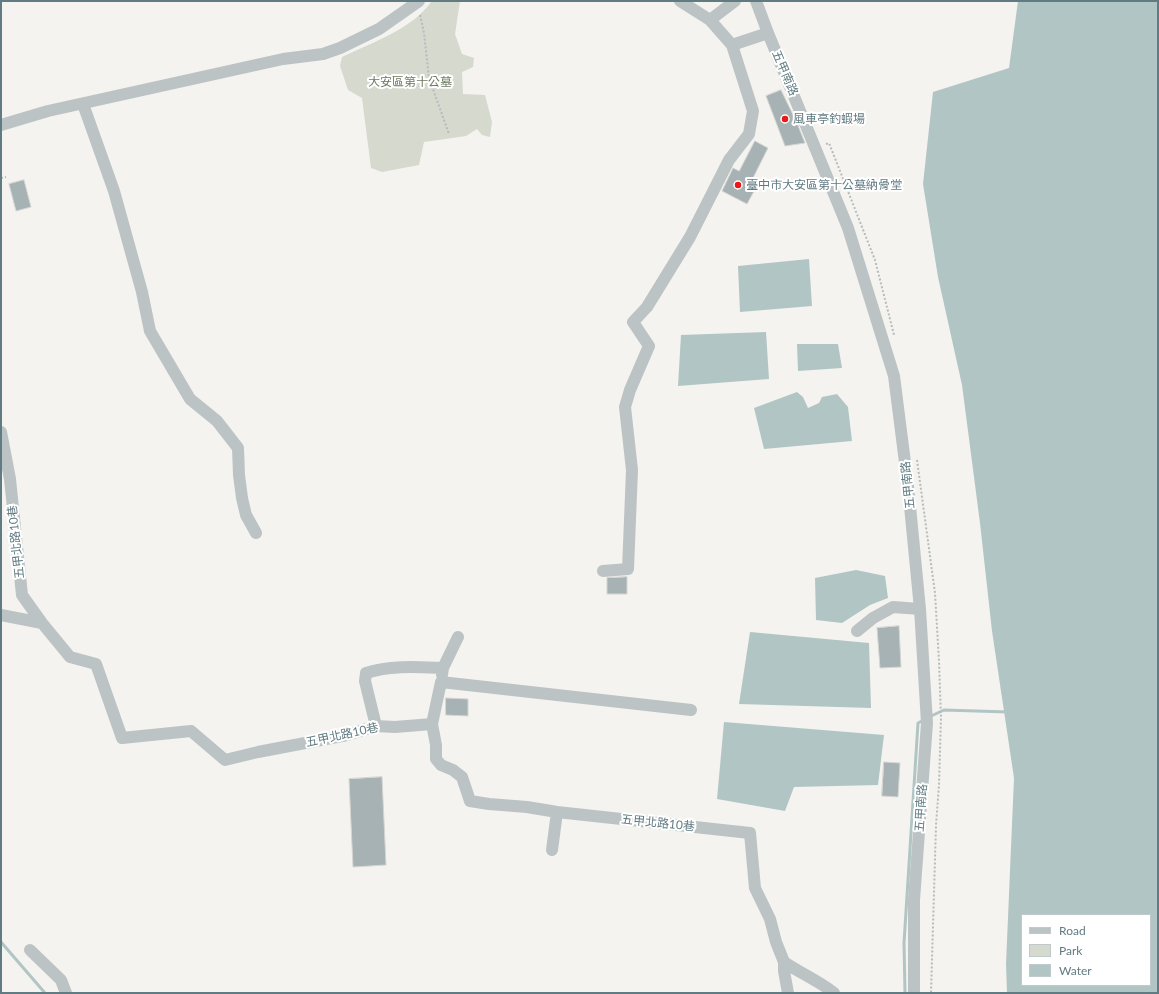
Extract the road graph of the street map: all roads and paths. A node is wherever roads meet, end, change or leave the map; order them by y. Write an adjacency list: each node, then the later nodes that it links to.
1 (680, 1): 5 (street)
2 (735, 1): 5 (street)
3 (756, 1): 6 (street, 五甲南路)
4 (418, 2): 8 (street); 10 (path)
5 (710, 20): 7 (street)
6 (768, 33): 7 (street); 16 (street, 五甲南路)
7 (732, 45): 15 (street)
8 (83, 104): 9 (street); 14 (street)
9 (1, 125)
10 (449, 134)
11 (6, 177): 12 (path)
12 (1, 178)
13 (1, 432): 18 (street, 五甲北路10巷)
14 (256, 533)
15 (603, 571)
16 (920, 609): 19 (street); 34 (street, 五甲南路)
17 (1, 616): 18 (street)
18 (42, 623): 26 (street, 五甲北路10巷)
19 (857, 631)
20 (458, 638): 21 (street)
21 (443, 668): 22 (street); 26 (street)
22 (441, 682): 24 (street); 25 (street)
23 (940, 707): 35 (path)
24 (691, 710)
25 (432, 724): 26 (street, 五甲北路10巷); 27 (street, 五甲北路10巷)
26 (376, 726)
27 (557, 812): 28 (street); 30 (street, 五甲北路10巷)
28 (552, 850)
29 (30, 950): 31 (street)
30 (784, 962): 32 (street, 五甲北路10巷); 33 (street)
31 (66, 993)
32 (788, 993)
33 (834, 993)
34 (914, 993)
35 (931, 993)

